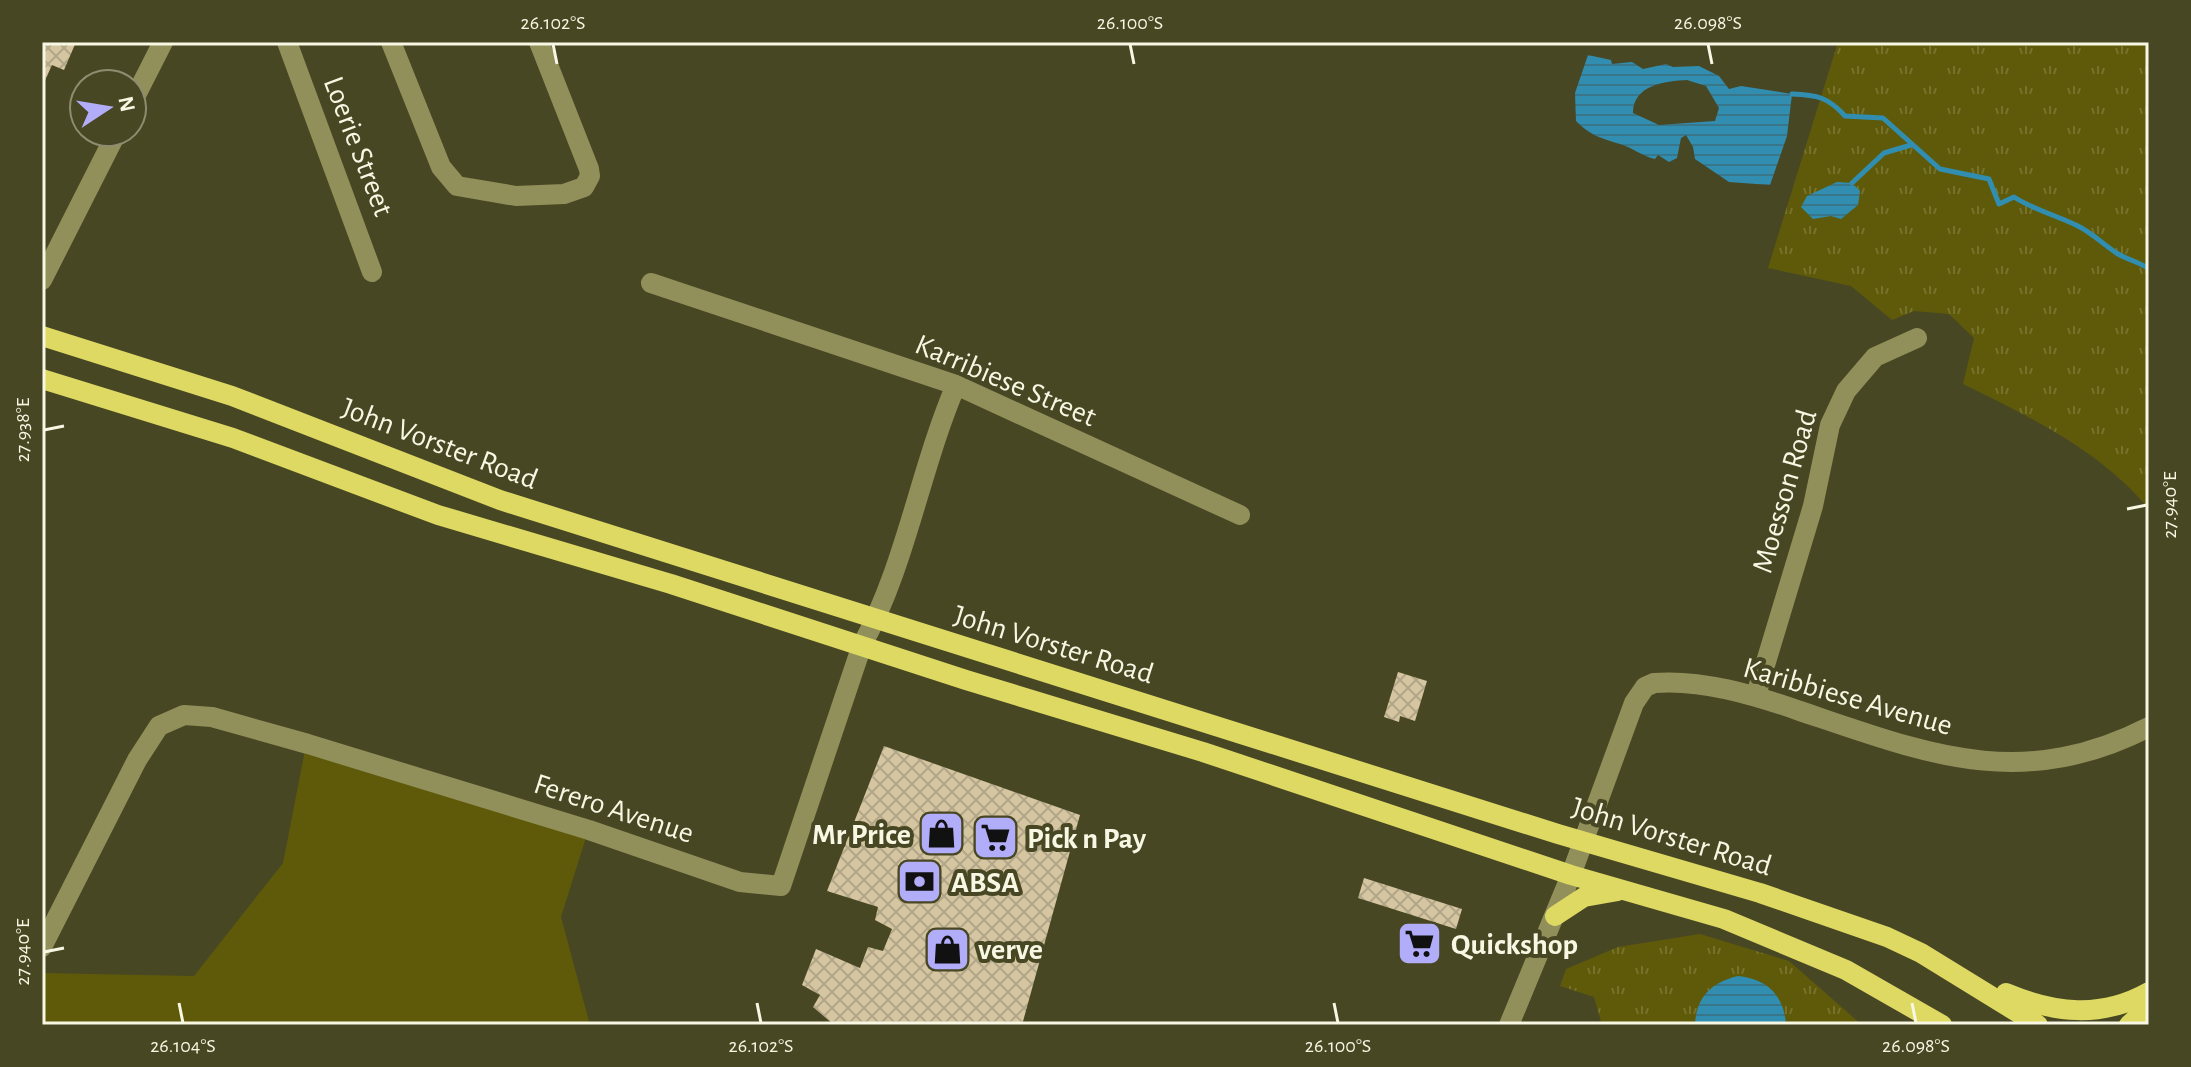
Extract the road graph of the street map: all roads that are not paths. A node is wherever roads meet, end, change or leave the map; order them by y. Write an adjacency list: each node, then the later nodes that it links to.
1 (163, 42): 5 (street)
2 (287, 42): 7 (street, Loerie Street)
3 (391, 42): 4 (street)
4 (539, 42)
5 (148, 72)
6 (109, 148): 8 (street)
7 (372, 272)
8 (42, 280)
9 (651, 283): 13 (street, Karribiese Street)
10 (42, 336): 15 (main road, John Vorster Road)
11 (1917, 338): 17 (street, Moesson Road)
12 (42, 379): 16 (main road, John Vorster Road)
13 (956, 385): 14 (street, Karribiese Street); 15 (street, Ferero Avenue)
14 (1240, 515)
15 (876, 619): 16 (street, Ferero Avenue); 19 (main road, John Vorster Road)
16 (862, 645): 20 (main road, John Vorster Road); 23 (street, Ferero Avenue)
17 (1756, 695): 18 (street, Karibbiese Avenue); 19 (street, Karibbiese Avenue)
18 (2149, 727)
19 (1584, 842): 20 (street); 24 (main road, John Vorster Road)
20 (1571, 875): 21 (main road, John Vorster Road); 22 (street)
21 (1634, 891): 22 (main road); 25 (main road, John Vorster Road)
22 (1555, 916): 28 (street)
23 (42, 947)
24 (1943, 966): 26 (main road); 31 (main road, John Vorster Road)
25 (1882, 989): 29 (main road); 30 (main road, John Vorster Road)
26 (2149, 992)
27 (2149, 1007): 32 (main road)
28 (1509, 1025)
29 (1922, 1025)
30 (1942, 1025)
31 (2038, 1025)
32 (2129, 1025)

